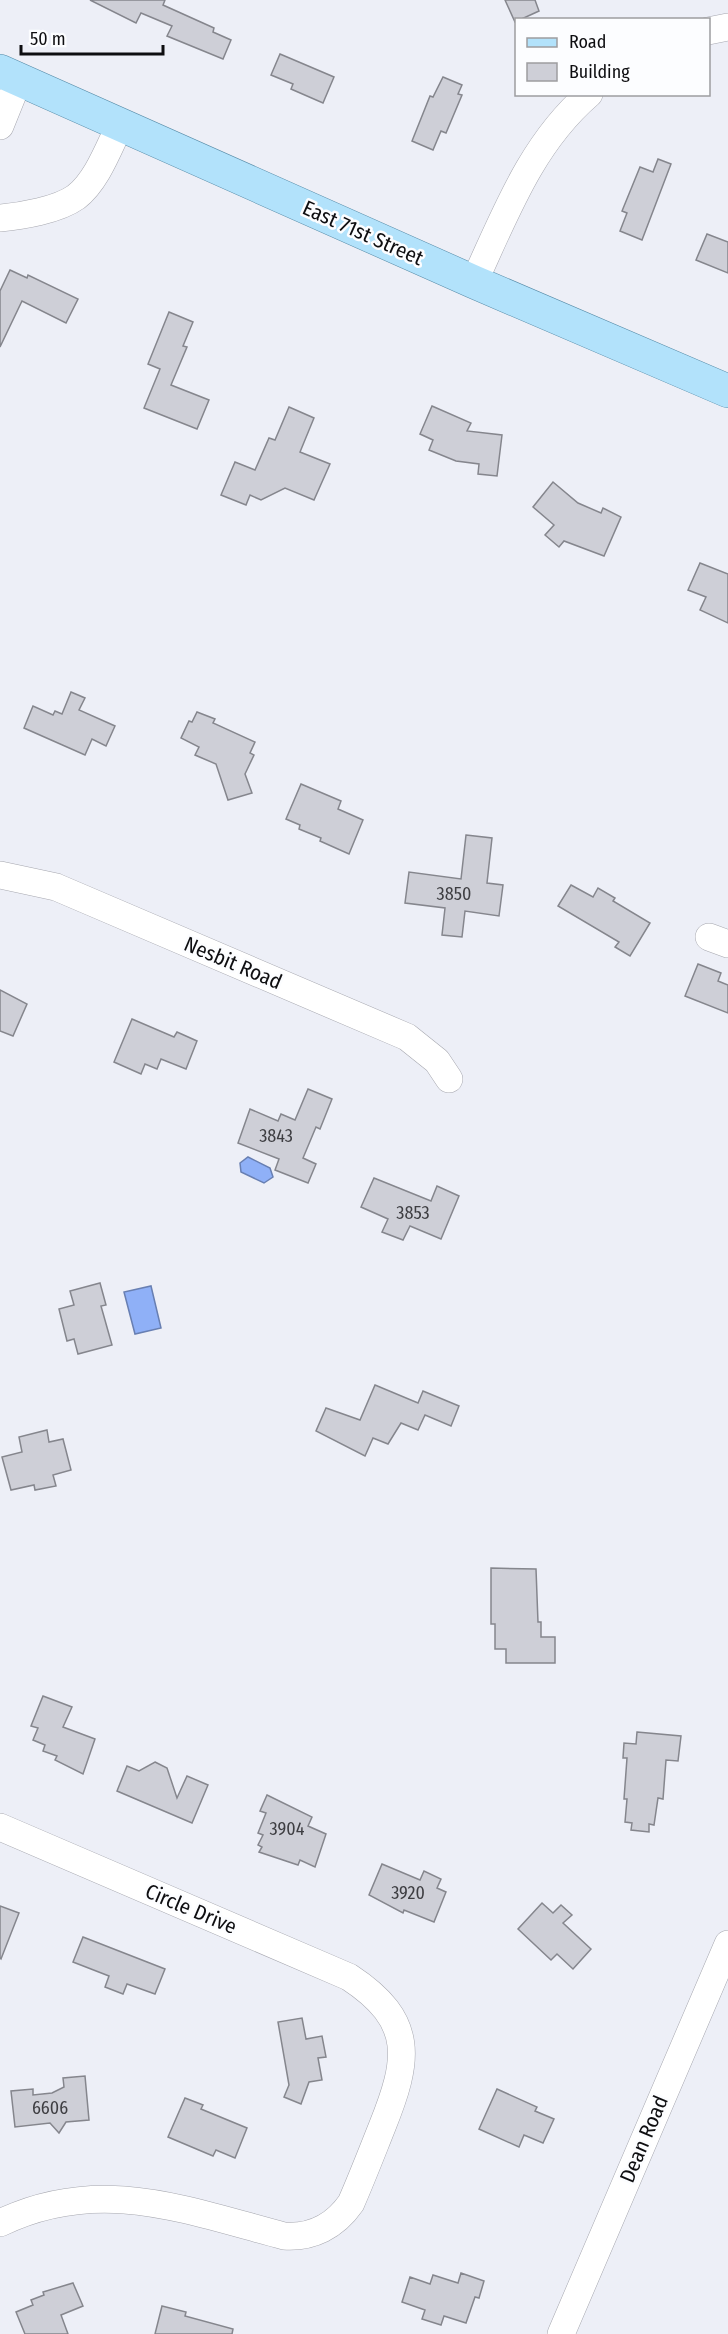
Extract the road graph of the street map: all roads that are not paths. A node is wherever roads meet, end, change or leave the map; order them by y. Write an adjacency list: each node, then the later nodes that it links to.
1 (728, 27): 2 (street)
2 (710, 31)
3 (9, 75): 5 (main road, East 71st Street); 6 (street)
4 (587, 96): 8 (street)
5 (120, 125): 7 (street); 8 (main road, East 71st Street)
6 (0, 126)
7 (0, 218)
8 (474, 282): 9 (main road, East 71st Street)
9 (728, 391)
10 (0, 875): 11 (street, Nesbit Road)
11 (449, 1079)
12 (0, 1827): 14 (street, Circle Drive)
13 (728, 1944): 15 (street, Dean Road)
14 (0, 2223)
15 (561, 2334)

